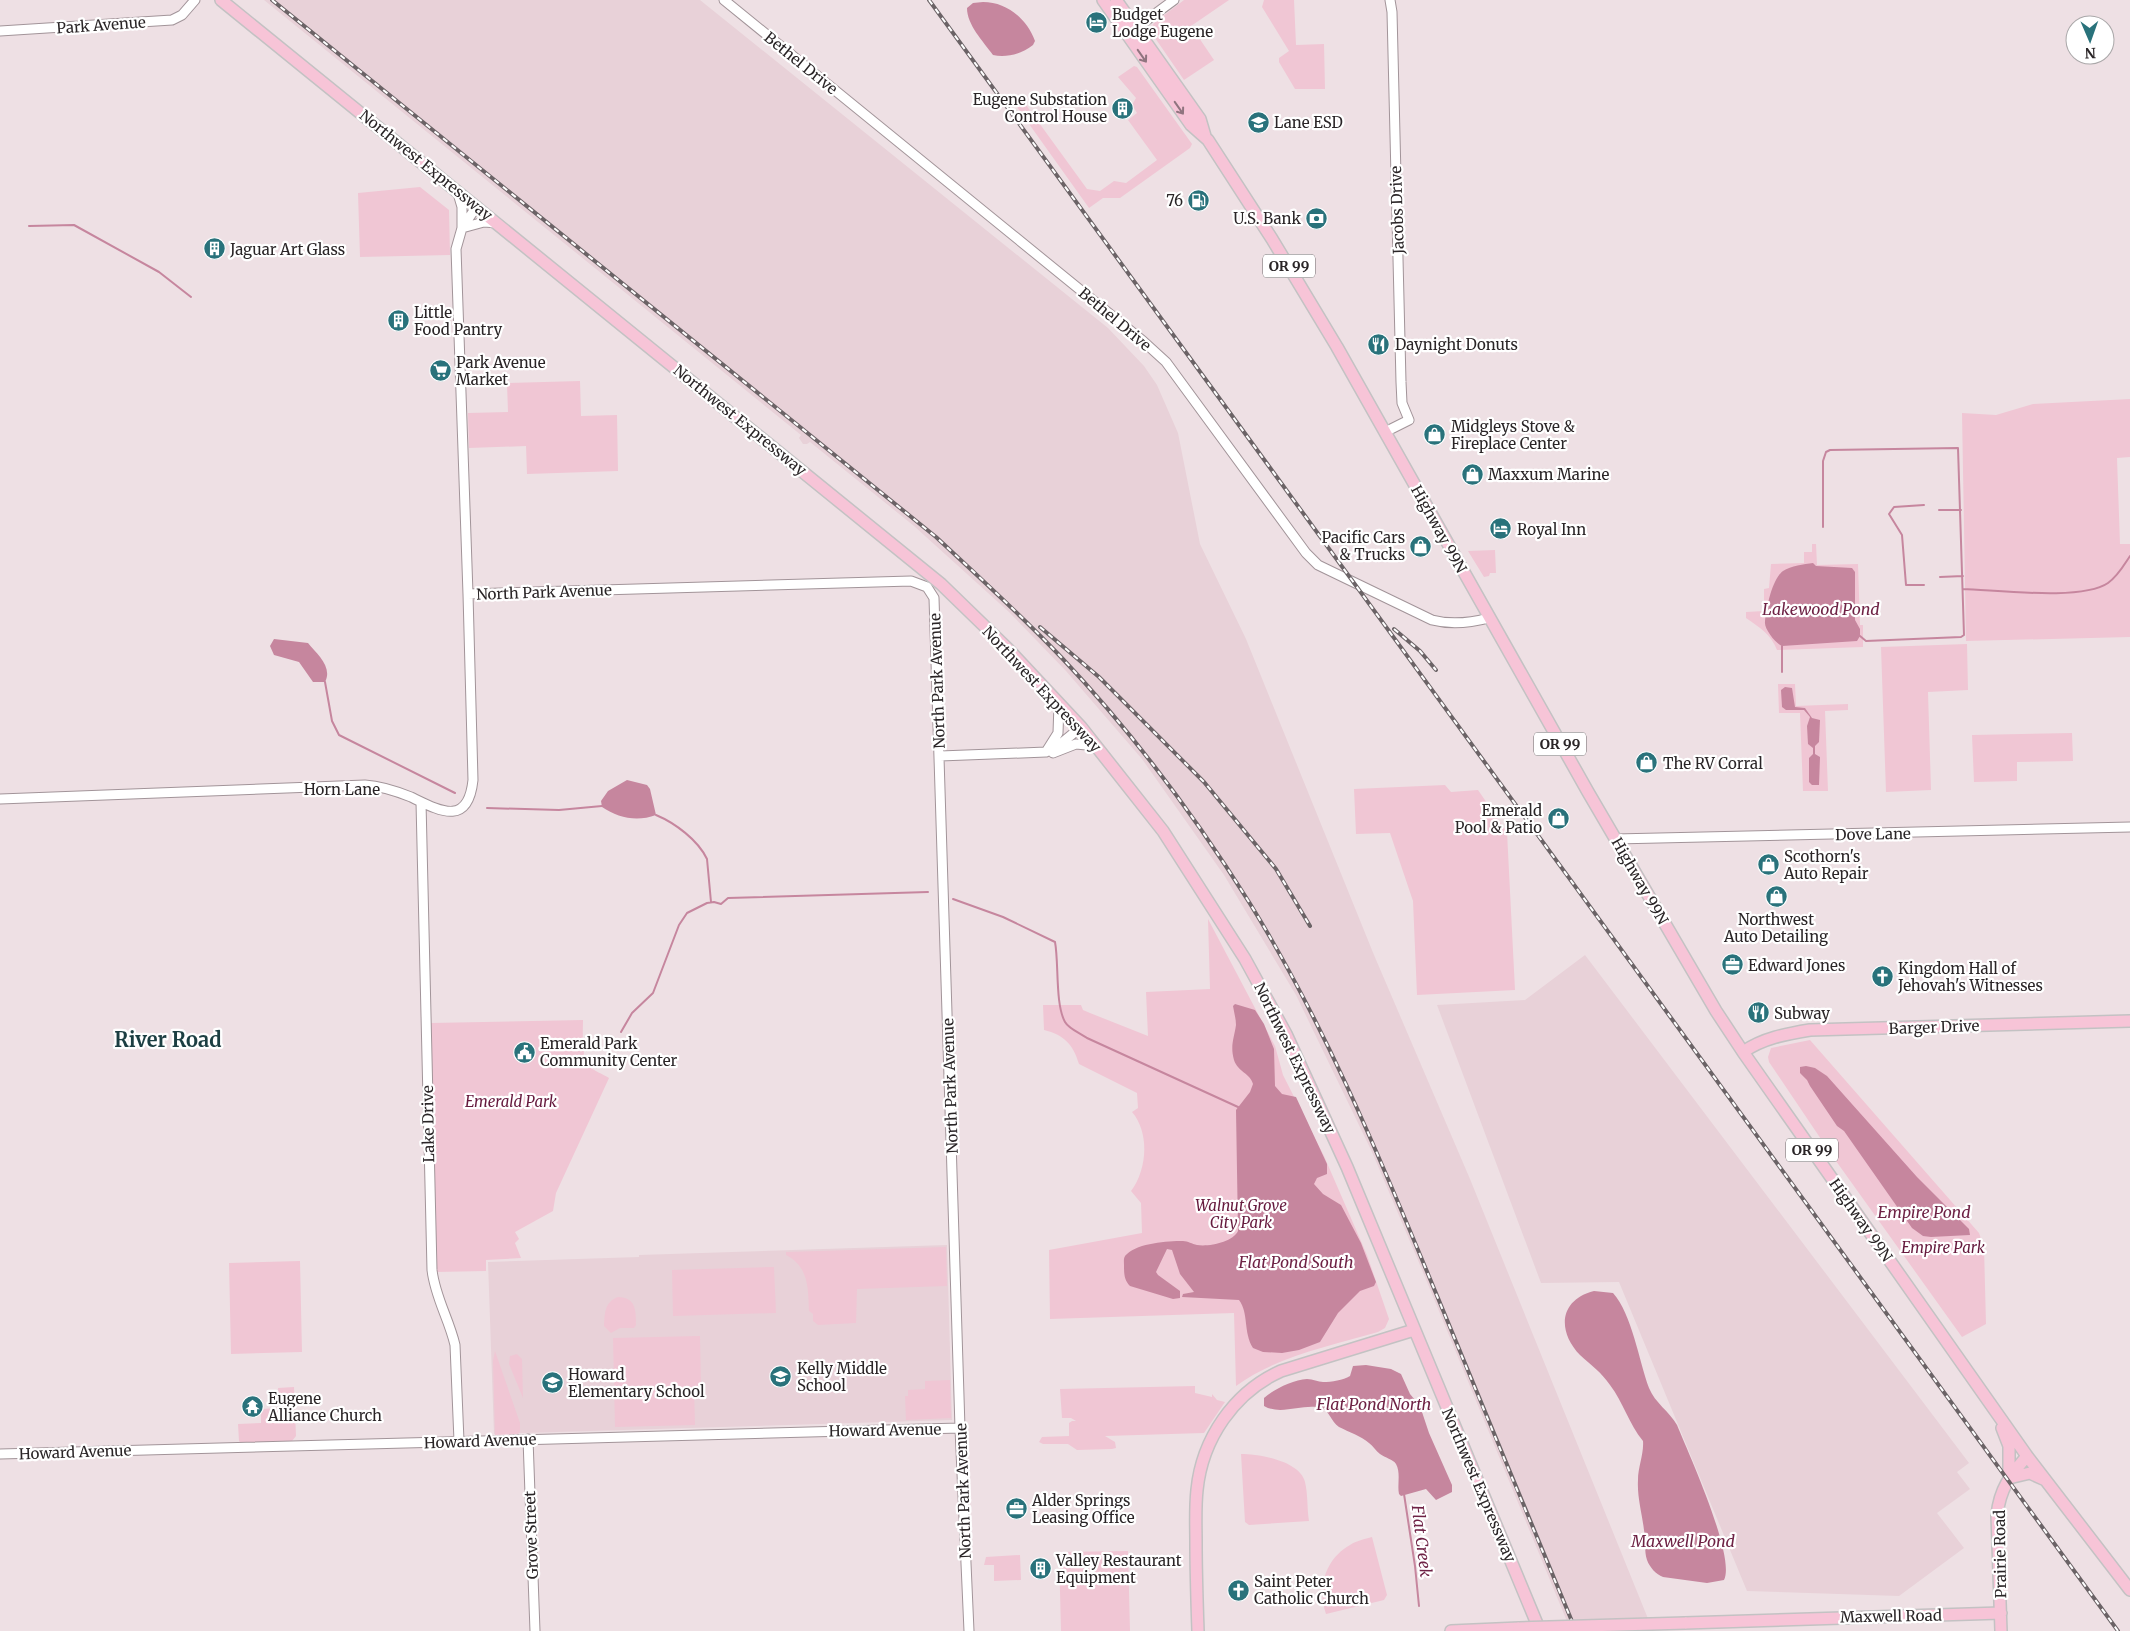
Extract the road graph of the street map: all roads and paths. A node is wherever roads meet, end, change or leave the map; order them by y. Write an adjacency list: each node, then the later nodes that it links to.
1 (195, 0): 8 (street, Park Avenue)
2 (221, 0): 10 (main road, Northwest Expressway)
3 (724, 0): 16 (street, Bethel Drive)
4 (1103, 0): 9 (main road, Highway 99N / OR 99)
5 (1116, 0): 9 (main road, Highway 99N / OR 99)
6 (1174, 0): 9 (street)
7 (1390, 0): 14 (street, Jacobs Drive)
8 (0, 31)
9 (1132, 31): 14 (main road, Highway 99N / OR 99)
10 (457, 190): 11 (main road, Northwest Expressway); 13 (street)
11 (477, 206): 12 (main road, Northwest Expressway); 13 (street, North Park Avenue)
12 (498, 223): 13 (street); 17 (main road, Northwest Expressway)
13 (462, 228): 15 (street, North Park Avenue)
14 (1384, 432): 16 (main road, Highway 99N / OR 99)
15 (468, 594): 21 (street, North Park Avenue); 23 (street, Horn Lane)
16 (1489, 618): 25 (main road, Highway 99N / OR 99)
17 (1059, 704): 18 (main road, Northwest Expressway); 20 (street)
18 (1081, 727): 19 (main road, Northwest Expressway); 20 (street)
19 (1097, 746): 20 (street); 28 (main road, Northwest Expressway)
20 (1046, 752): 21 (street)
21 (940, 756): 30 (street, North Park Avenue)
22 (0, 799): 23 (street, Horn Lane)
23 (421, 802): 32 (street, Lake Drive)
24 (2130, 827): 25 (street, Dove Lane)
25 (1615, 838): 27 (main road, Highway 99N / OR 99)
26 (2130, 1021): 27 (main road, Barger Drive)
27 (1743, 1052): 29 (main road, Highway 99N / OR 99)
28 (1414, 1330): 41 (main road); 43 (main road, Northwest Expressway)
29 (1993, 1408): 34 (main road, Highway 99N / OR 99); 35 (main road)
30 (960, 1428): 31 (street, Howard Avenue); 40 (street, North Park Avenue)
31 (528, 1439): 32 (street, Howard Avenue); 39 (street, Grove Street)
32 (459, 1441): 33 (street, Howard Avenue)
33 (0, 1454)
34 (2027, 1456): 35 (main road, Prairie Road); 36 (main road, Highway 99N / OR 99)
35 (2009, 1478): 36 (main road); 38 (main road, Prairie Road)
36 (2050, 1486): 37 (main road, Highway 99N / OR 99)
37 (2130, 1590)
38 (2001, 1613): 42 (main road, Maxwell Road, bridge); 44 (main road, Prairie Road)
39 (534, 1631)
40 (969, 1631)
41 (1198, 1631)
42 (1451, 1631)
43 (1540, 1631)
44 (2002, 1631)

